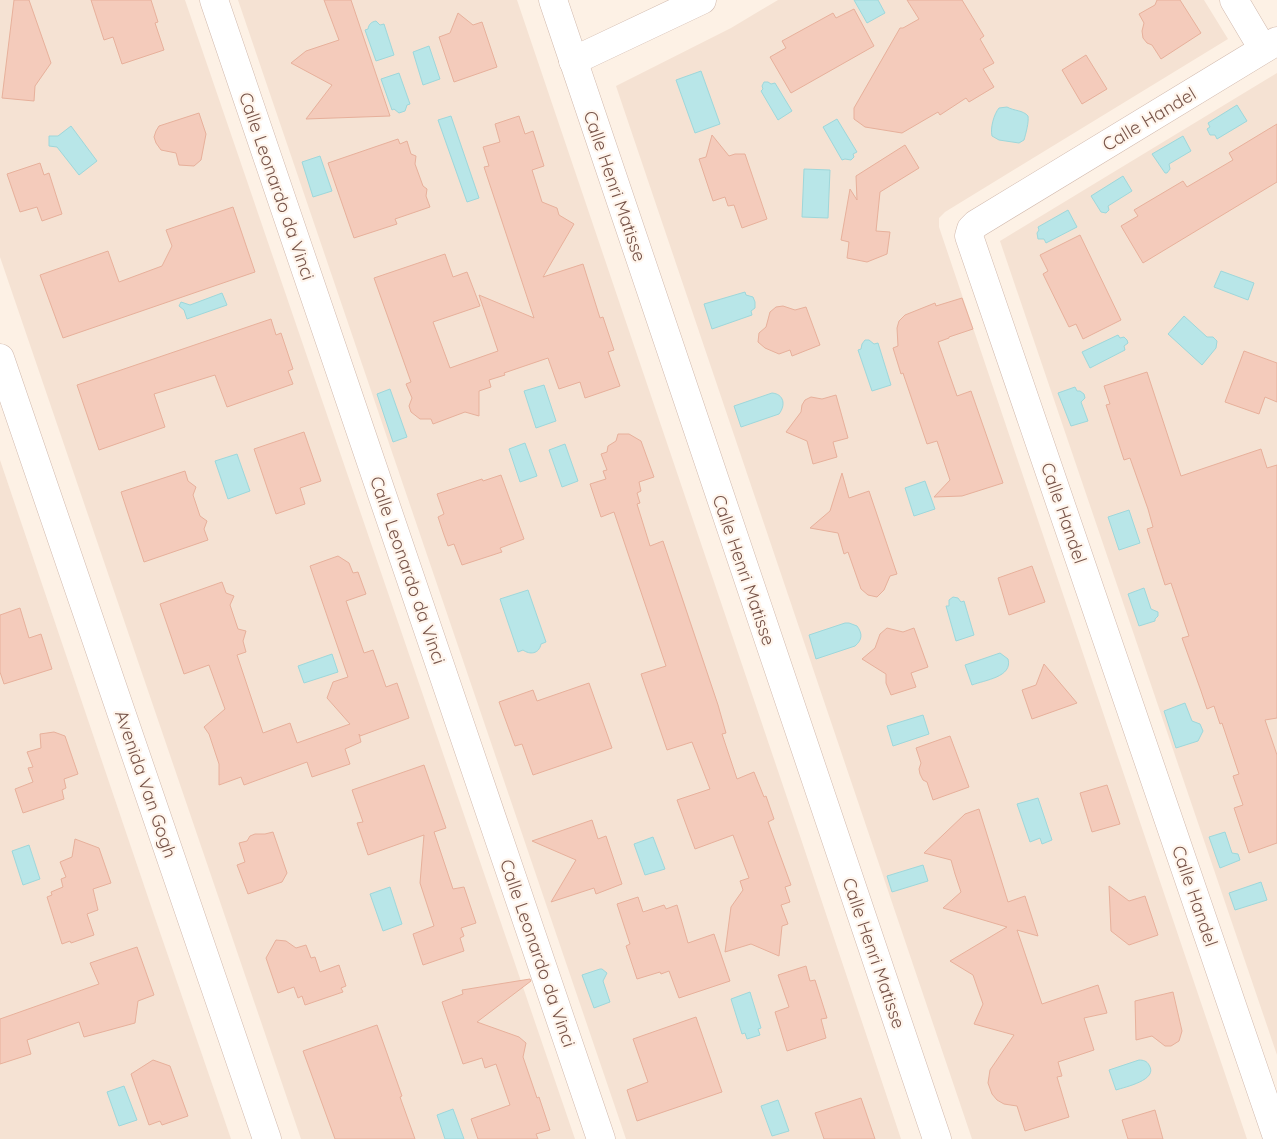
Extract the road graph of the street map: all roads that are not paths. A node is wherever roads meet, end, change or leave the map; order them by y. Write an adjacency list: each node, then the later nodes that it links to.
1 (214, 0): 12 (street, Calle Leonardo da Vinci)
2 (553, 0): 6 (street, Calle Henri Matisse)
3 (702, 0): 6 (street)
4 (1234, 0): 5 (street)
5 (1270, 45): 10 (street, Calle Handel)
6 (573, 61): 13 (street, Calle Henri Matisse)
7 (0, 358): 9 (street, Avenida Van Gogh)
8 (0, 386): 9 (street, Avenida Van Gogh)
9 (24, 428): 11 (street, Avenida Van Gogh)
10 (1277, 1137)
11 (267, 1139)
12 (601, 1139)
13 (937, 1139)

